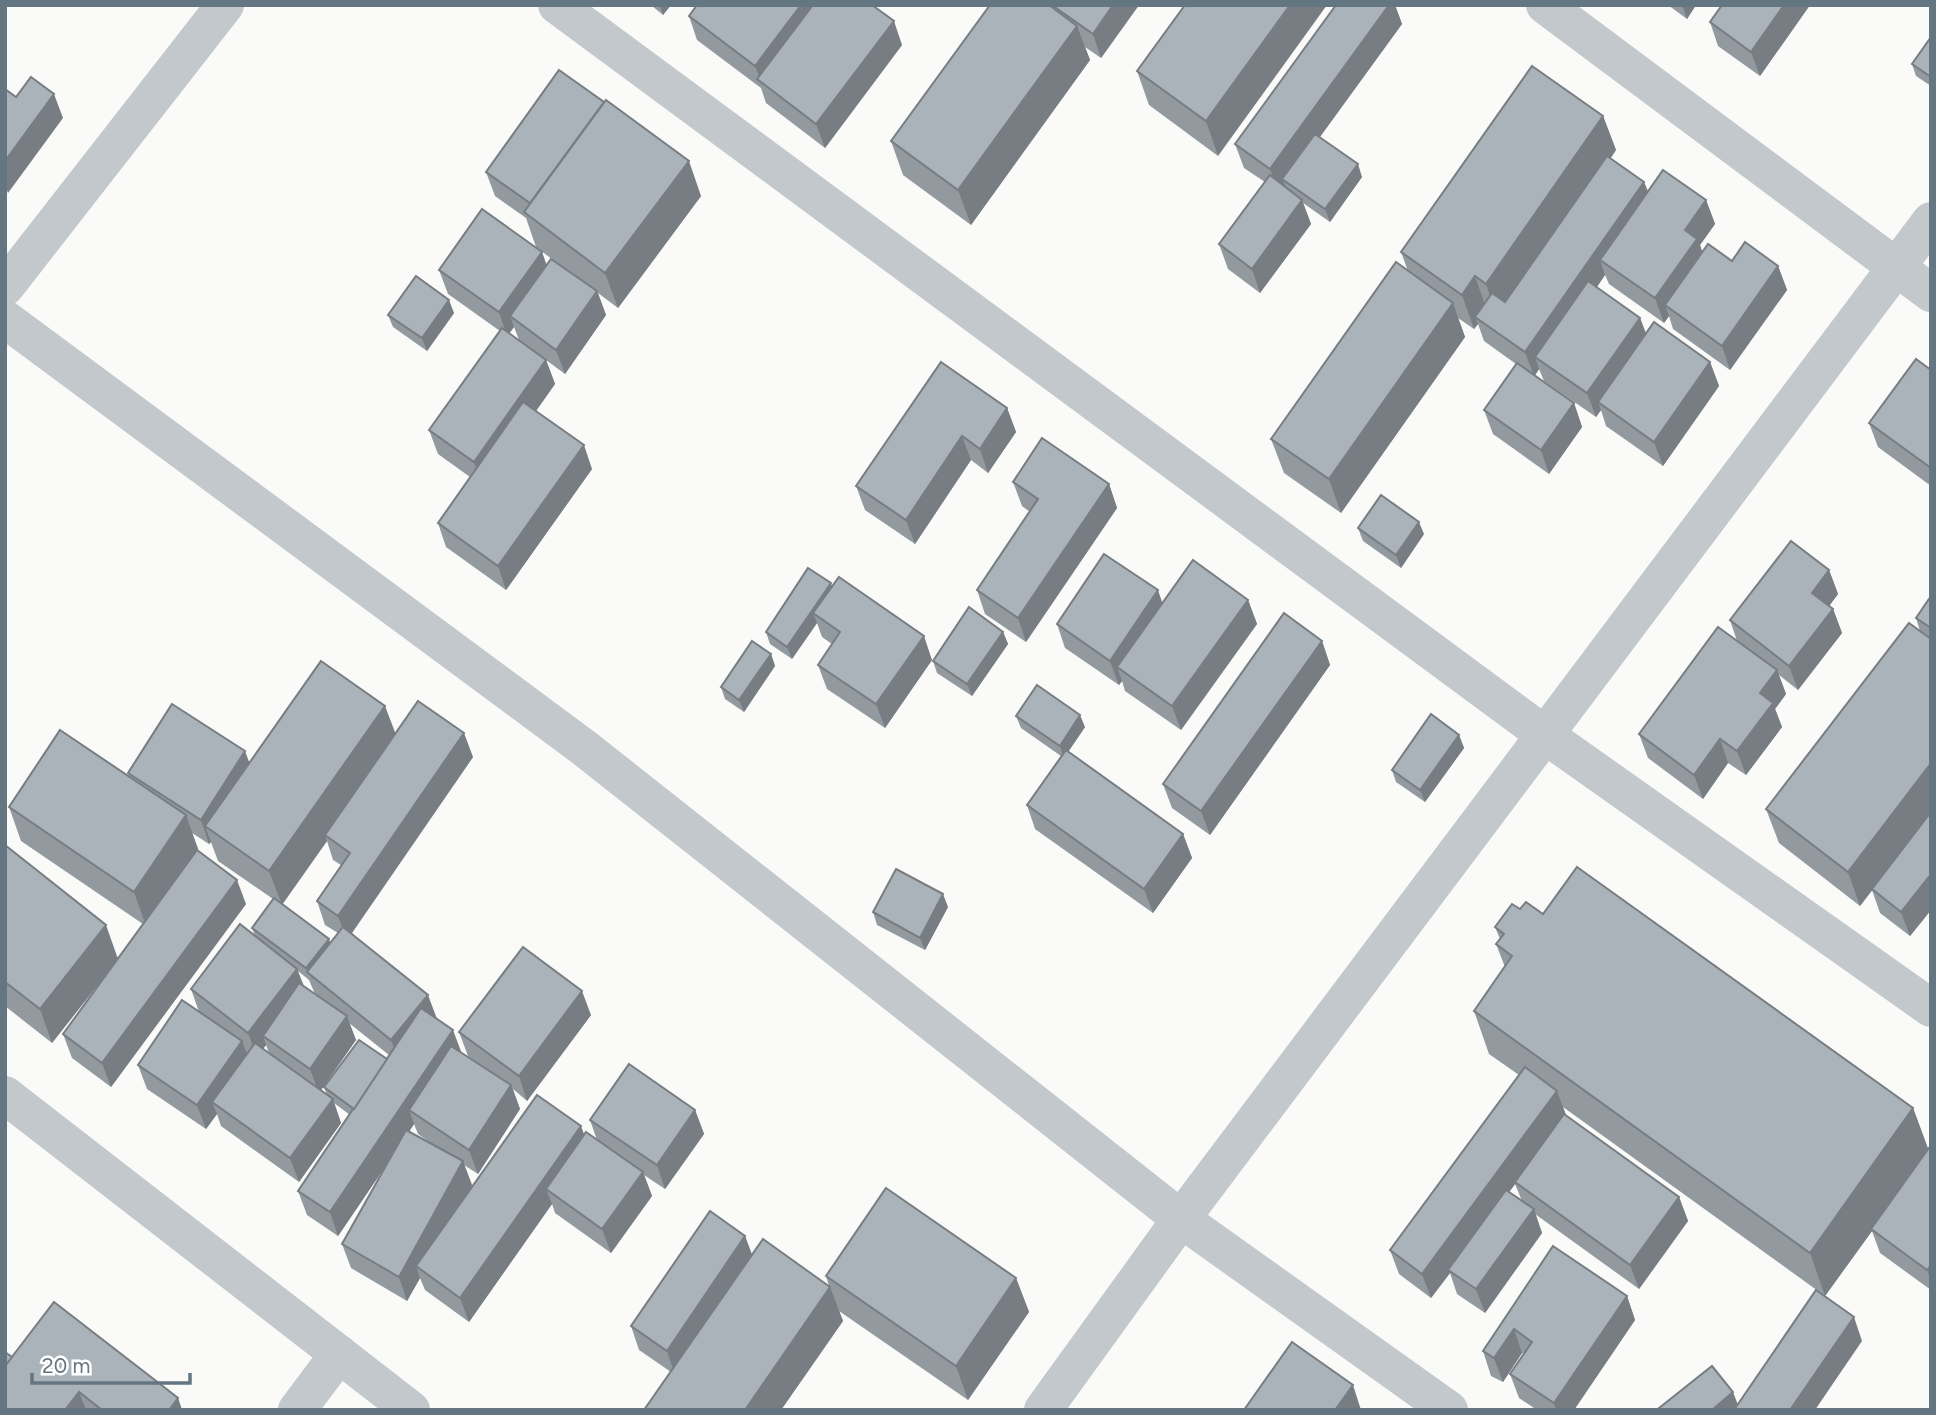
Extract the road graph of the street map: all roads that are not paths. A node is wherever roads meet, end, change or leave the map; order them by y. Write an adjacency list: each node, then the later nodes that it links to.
1 (225, 5): 6 (street)
2 (557, 5): 9 (street)
3 (1545, 5): 5 (street)
4 (1931, 221): 5 (street)
5 (1896, 268): 7 (street); 9 (street)
6 (5, 287)
7 (1931, 293)
8 (5, 319): 12 (street)
9 (1545, 735): 10 (street); 12 (street)
10 (1931, 1009)
11 (5, 1095): 13 (street)
12 (1181, 1219): 16 (street); 17 (street)
13 (339, 1354): 14 (street); 15 (street)
14 (297, 1410)
15 (411, 1410)
16 (1043, 1410)
17 (1449, 1410)

